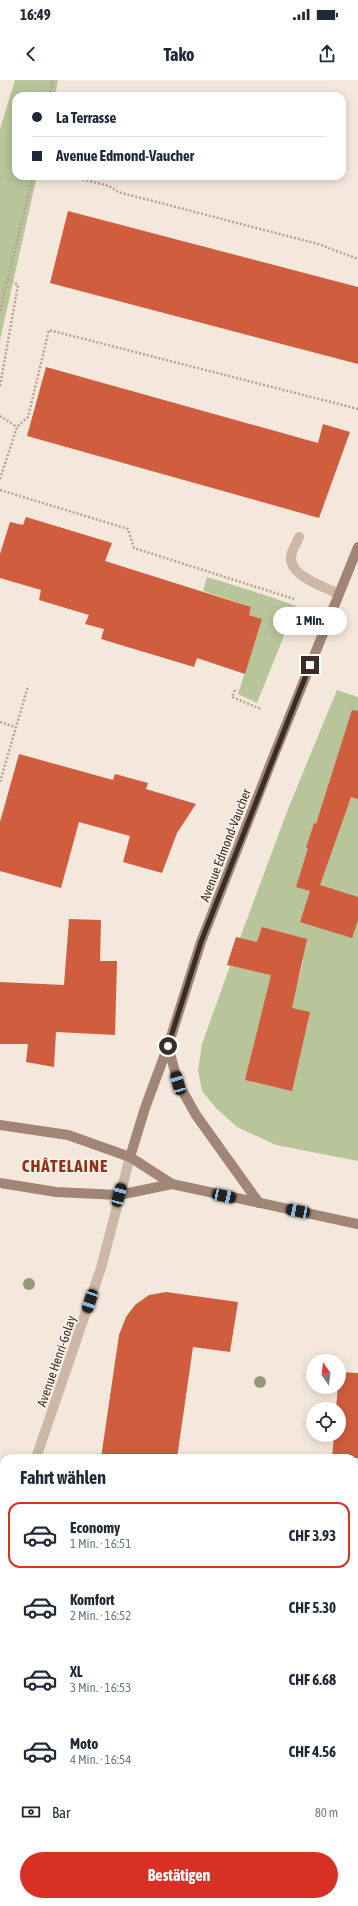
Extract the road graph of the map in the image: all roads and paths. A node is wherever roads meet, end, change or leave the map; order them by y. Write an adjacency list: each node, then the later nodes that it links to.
1 (53, 80): 2 (path)
2 (50, 92)
3 (32, 180): 6 (path)
4 (86, 180): 5 (path)
5 (358, 259)
6 (8, 280): 7 (path); 8 (path)
7 (0, 311)
8 (0, 386)
9 (358, 409): 11 (path)
10 (0, 416): 11 (path)
11 (17, 427): 12 (path)
12 (0, 479)
13 (0, 490): 17 (path)
14 (299, 537): 16 (street)
15 (358, 547): 16 (street, Avenue Edmond-Vaucher)
16 (339, 594): 24 (street, Avenue Edmond-Vaucher)
17 (298, 601)
18 (28, 686): 22 (path)
19 (235, 690): 20 (path)
20 (261, 709)
21 (0, 722): 22 (path)
22 (15, 727): 23 (path)
23 (0, 782)
24 (168, 1046): 26 (street, Avenue Edmond-Vaucher); 30 (street)
25 (0, 1124): 26 (street)
26 (130, 1157): 28 (street); 29 (street, Avenue Henri-Golay)
27 (0, 1183): 29 (street)
28 (172, 1184): 29 (street); 30 (street)
29 (119, 1195): 32 (street, Avenue Henri-Golay)
30 (259, 1203): 31 (street)
31 (358, 1224)
32 (37, 1454)

